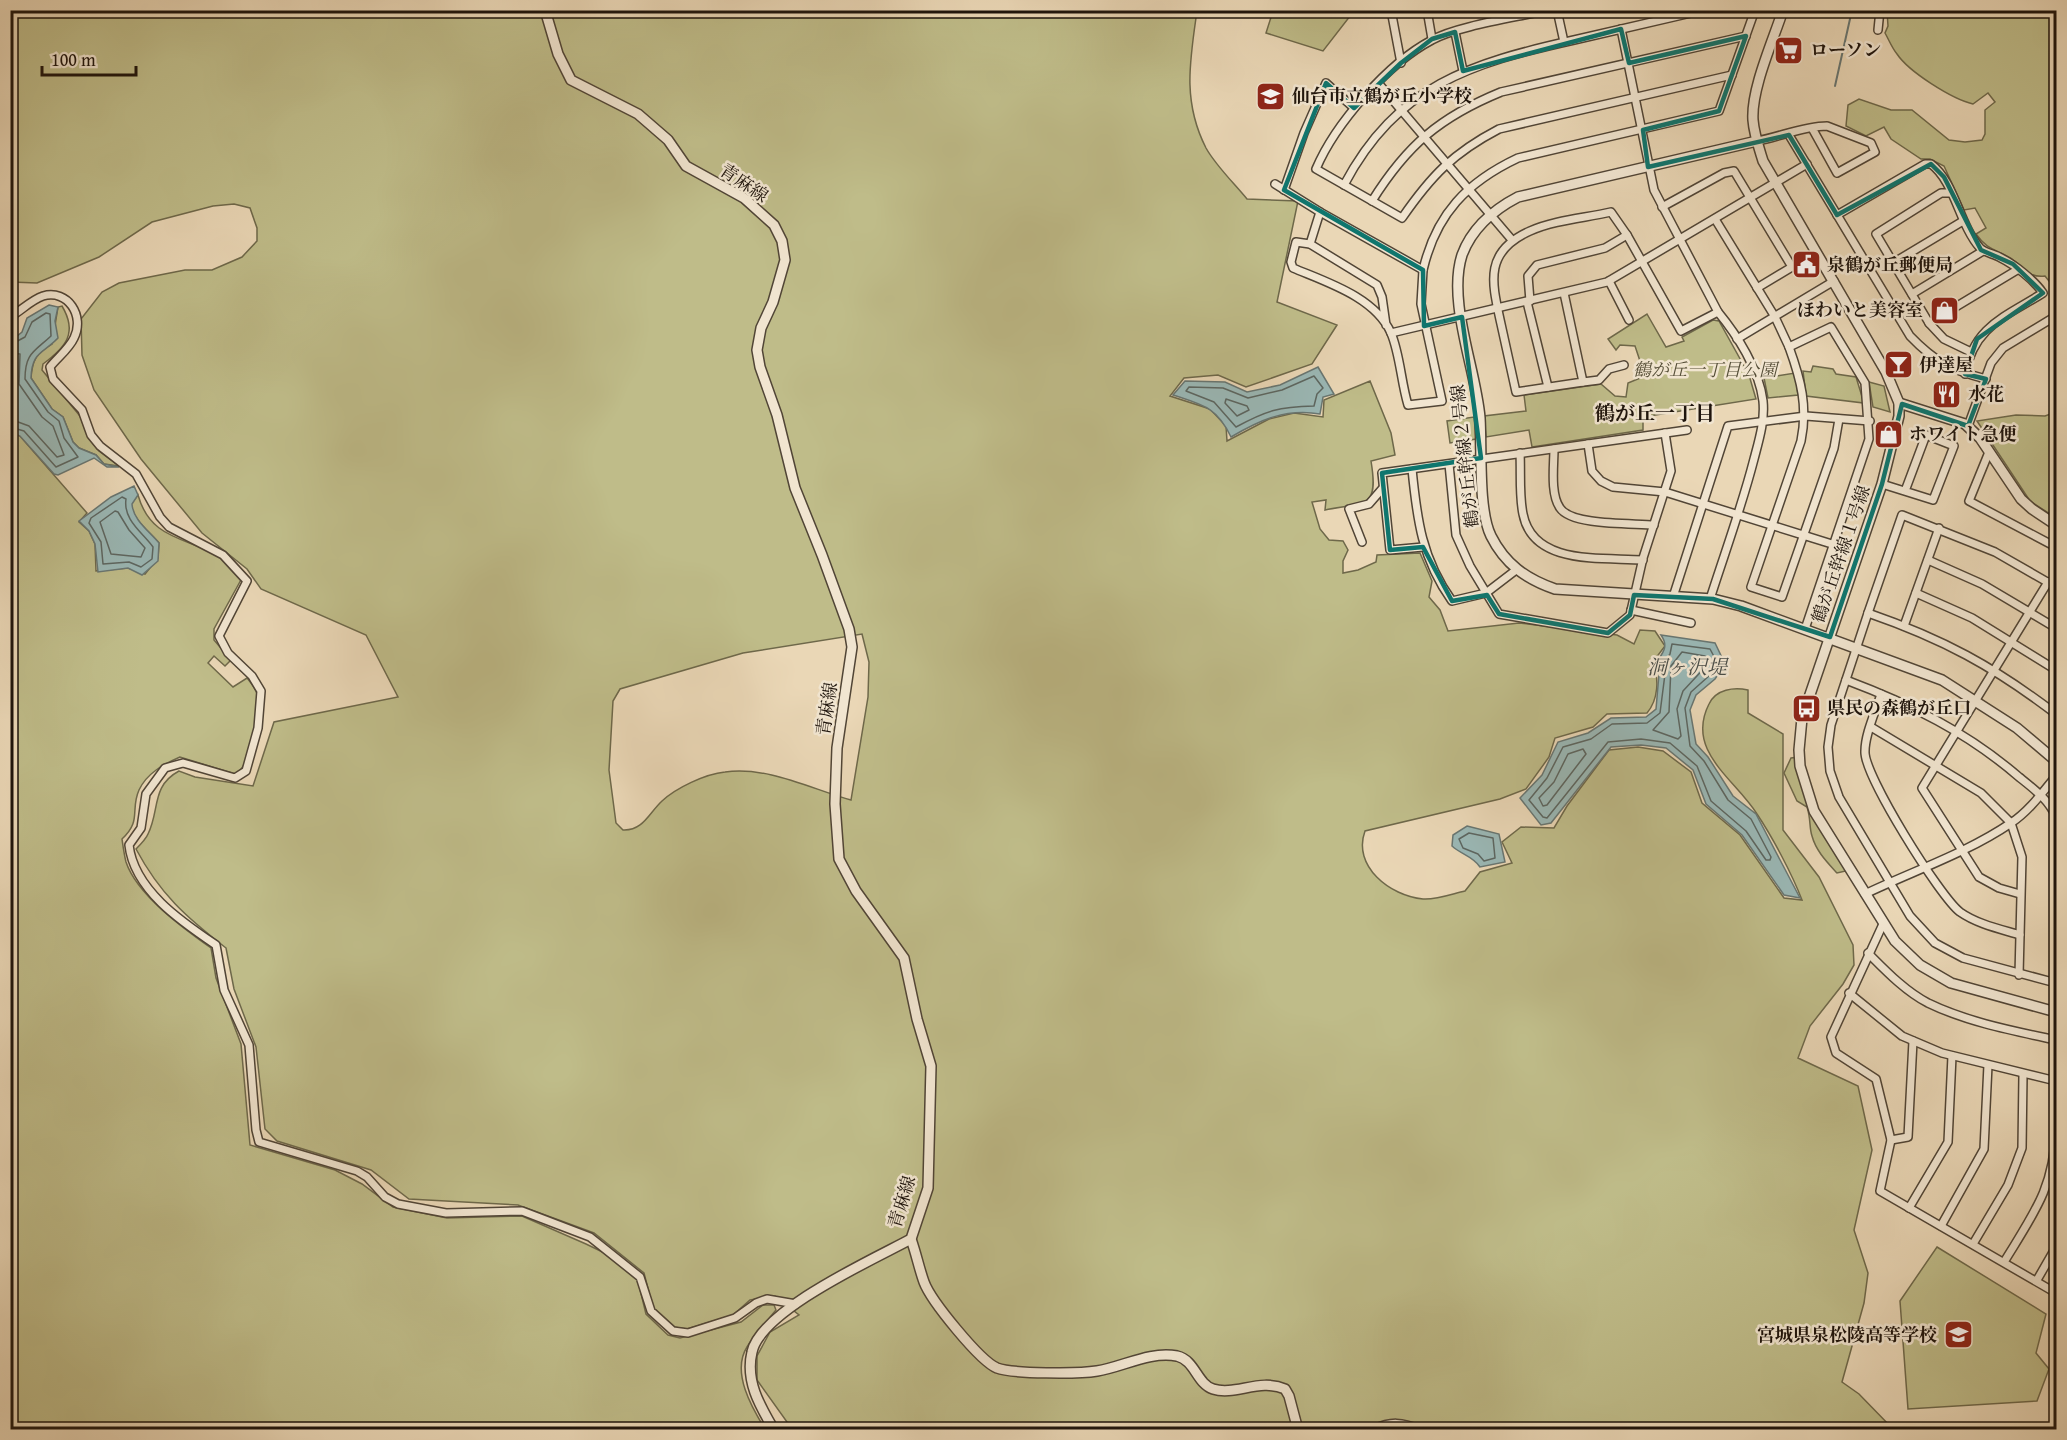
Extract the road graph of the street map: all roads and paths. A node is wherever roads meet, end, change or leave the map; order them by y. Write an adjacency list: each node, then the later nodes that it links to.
1 (545, 10): 167 (street, 青麻線)
2 (1391, 10): 17 (street)
3 (1428, 10): 15 (street)
4 (1548, 10): 13 (street)
5 (1557, 10): 16 (street)
6 (1704, 10): 10 (street)
7 (1755, 10): 14 (street)
8 (1783, 10): 29 (street)
9 (1880, 10): 12 (street)
10 (1670, 14): 11 (street)
11 (1621, 29): 16 (street); 18 (street)
12 (1878, 30)
13 (1455, 32): 15 (street); 19 (street)
14 (1746, 36): 18 (street); 20 (street)
15 (1432, 39): 17 (street)
16 (1564, 42): 19 (street)
17 (1401, 63): 21 (street)
18 (1629, 63): 22 (street); 28 (street)
19 (1463, 71): 24 (street)
20 (1732, 75): 22 (street); 26 (street)
21 (1379, 84): 23 (street); 24 (street)
22 (1636, 95): 26 (street); 30 (street)
23 (1354, 108): 35 (street); 37 (street)
24 (1401, 110): 28 (street); 35 (street)
25 (1812, 128): 25 (street); 27 (street)
26 (1643, 130): 32 (street); 36 (street)
27 (1789, 135): 29 (street); 31 (street)
28 (1423, 136): 30 (street); 40 (street)
29 (1757, 141): 32 (street, 鶴が丘幹線２号線); 33 (street)
30 (1446, 161): 36 (street); 40 (street)
31 (1807, 164): 33 (street); 44 (street)
32 (1648, 167): 41 (street); 43 (street, 鶴が丘幹線２号線)
33 (1776, 183): 39 (street); 57 (street)
34 (1275, 184): 37 (street)
35 (1344, 185): 40 (street)
36 (1468, 188): 43 (street); 54 (street)
37 (1284, 190): 42 (street)
38 (1950, 193): 44 (street); 46 (street); 53 (street)
39 (1750, 198): 41 (street); 45 (street); 58 (street)
40 (1372, 201)
41 (1662, 207): 49 (street)
42 (1320, 212): 50 (street); 54 (street)
43 (1490, 214): 48 (street); 66 (street, 鶴が丘幹線２号線)
44 (1837, 216): 77 (street)
45 (1716, 219): 49 (street); 58 (street)
46 (1963, 221): 51 (street); 53 (street)
47 (1627, 235): 48 (street); 52 (street); 61 (street)
48 (1512, 240): 62 (street)
49 (1680, 241): 52 (street); 63 (street)
50 (1310, 244): 70 (street); 70 (street)
51 (1983, 251): 55 (street); 60 (street)
52 (1643, 263): 56 (street); 63 (street)
53 (1893, 263): 60 (street)
54 (1423, 270): 71 (street)
55 (2017, 270): 69 (street); 75 (street)
56 (1609, 281): 59 (street); 68 (street)
57 (1834, 281): 67 (street); 81 (street)
58 (1757, 288): 67 (street)
59 (1564, 293): 61 (street); 79 (street)
60 (1912, 294): 69 (street)
61 (1529, 302): 62 (street); 80 (street)
62 (1497, 309): 66 (street); 80 (street)
63 (1718, 312): 73 (street)
64 (2056, 316): 78 (street)
65 (10, 317): 173 (street)
66 (1462, 317): 71 (street); 93 (street, 鶴が丘幹線２号線)
67 (1775, 317): 73 (street); 74 (street)
68 (1629, 320)
69 (1929, 323): 75 (street)
70 (1386, 325): 72 (street)
71 (1425, 326): 72 (street); 72 (street)
72 (1391, 333)
73 (1737, 339): 84 (street)
74 (1789, 347): 82 (street); 85 (street)
75 (1971, 352): 77 (street)
76 (1624, 365): 79 (street)
77 (1965, 374): 78 (street)
78 (1986, 379): 86 (street)
79 (1583, 382): 80 (street)
80 (1548, 387)
81 (1899, 403): 86 (street); 96 (street, 鶴が丘幹線１号線)
82 (1806, 416): 83 (street); 84 (street); 104 (street)
83 (1839, 418): 85 (street); 106 (street)
84 (1763, 421): 100 (street); 101 (street)
85 (1870, 421): 108 (street)
86 (1968, 426): 91 (street)
87 (1687, 430): 88 (street)
88 (1665, 433): 89 (street); 98 (street)
89 (1588, 444): 90 (street); 98 (street)
90 (1554, 449): 92 (street); 102 (street)
91 (1989, 452): 103 (street); 110 (street)
92 (1520, 453): 93 (street); 111 (street)
93 (1481, 458): 94 (street); 113 (street, 鶴が丘幹線２号線)
94 (1449, 464): 95 (street); 116 (street)
95 (1412, 469): 97 (street); 109 (street)
96 (1882, 484): 99 (street); 128 (street, 鶴が丘幹線１号線)
97 (1382, 489): 107 (street); 109 (street)
98 (1665, 492): 100 (street); 102 (street)
99 (1905, 492): 99 (street)
100 (1703, 503): 101 (street); 119 (street)
101 (1738, 515): 104 (street); 120 (street)
102 (1654, 525): 111 (street)
103 (2056, 525)
104 (1772, 526): 106 (street); 106 (street)
105 (1939, 528): 112 (street); 114 (street); 123 (street)
106 (1803, 535): 108 (street)
107 (1362, 542)
108 (1835, 545): 127 (street)
109 (1423, 547): 116 (street)
110 (2056, 547)
111 (1642, 560): 118 (street)
112 (1928, 560): 117 (street); 122 (street)
113 (1516, 570): 116 (street); 118 (street, 鶴が丘幹線２号線)
114 (2048, 582): 115 (street); 122 (street)
115 (2056, 587)
116 (1486, 593): 121 (street)
117 (1916, 593): 125 (street); 129 (street)
118 (1634, 595): 119 (street, 鶴が丘幹線２号線); 121 (street)
119 (1673, 597): 120 (street, 鶴が丘幹線２号線)
120 (1710, 599): 127 (street, 鶴が丘幹線２号線)
121 (1630, 610): 124 (street)
122 (2030, 610): 126 (street); 129 (street)
123 (1868, 613): 125 (street); 130 (street)
124 (1691, 623)
125 (1904, 626): 131 (street)
126 (2056, 628)
127 (1805, 629): 128 (street, 鶴が丘幹線２号線)
128 (1830, 637): 130 (street, 鶴が丘幹線２号線); 148 (street, 鶴が丘幹線１号線)
129 (2011, 640): 131 (street); 132 (street)
130 (1857, 647): 133 (street); 135 (street, 鶴が丘幹線２号線)
131 (1994, 669): 135 (street); 136 (street)
132 (2056, 670)
133 (1845, 680): 134 (street); 147 (street)
134 (1881, 694): 137 (street); 138 (street)
135 (1976, 700): 138 (street); 139 (street, 鶴が丘幹線２号線)
136 (2056, 714)
137 (1871, 727): 140 (street); 146 (street)
138 (1957, 730): 140 (street); 142 (street)
139 (2056, 761)
140 (1935, 766): 144 (street); 145 (street)
141 (2056, 776): 142 (street)
142 (2040, 795): 143 (street); 144 (street)
143 (2056, 817)
144 (2011, 823): 145 (street); 149 (street)
145 (1960, 850): 146 (street); 149 (street)
146 (1925, 866): 147 (street); 151 (street)
147 (1891, 882): 148 (street); 153 (street)
148 (1865, 894): 150 (street, 鶴が丘幹線１号線)
149 (2020, 894): 151 (street)
150 (1883, 924): 152 (street); 156 (street, 鶴が丘幹線１号線)
151 (2020, 934): 153 (street)
152 (1869, 953): 155 (street); 157 (street)
153 (2019, 975): 154 (street)
154 (2056, 983)
155 (1849, 993): 158 (street); 164 (street)
156 (2056, 1012)
157 (2056, 1040)
158 (1913, 1041): 159 (street); 164 (street)
159 (1952, 1056): 160 (street); 165 (street)
160 (1988, 1065): 161 (street); 166 (street)
161 (2023, 1075): 162 (street); 168 (street)
162 (2056, 1081)
163 (2056, 1129): 170 (street)
164 (1891, 1140): 165 (street)
165 (1909, 1208): 166 (street)
166 (1941, 1226): 168 (street)
167 (911, 1239): 173 (street, 青麻線); 175 (street)
168 (1973, 1244): 170 (street)
169 (2056, 1247): 171 (street)
170 (2004, 1262): 171 (street)
171 (2037, 1280): 172 (street)
172 (2056, 1293)
173 (796, 1304): 174 (street, 青麻線)
174 (774, 1430)
175 (1298, 1430)
176 (1375, 1430): 177 (street)
177 (1418, 1430)

